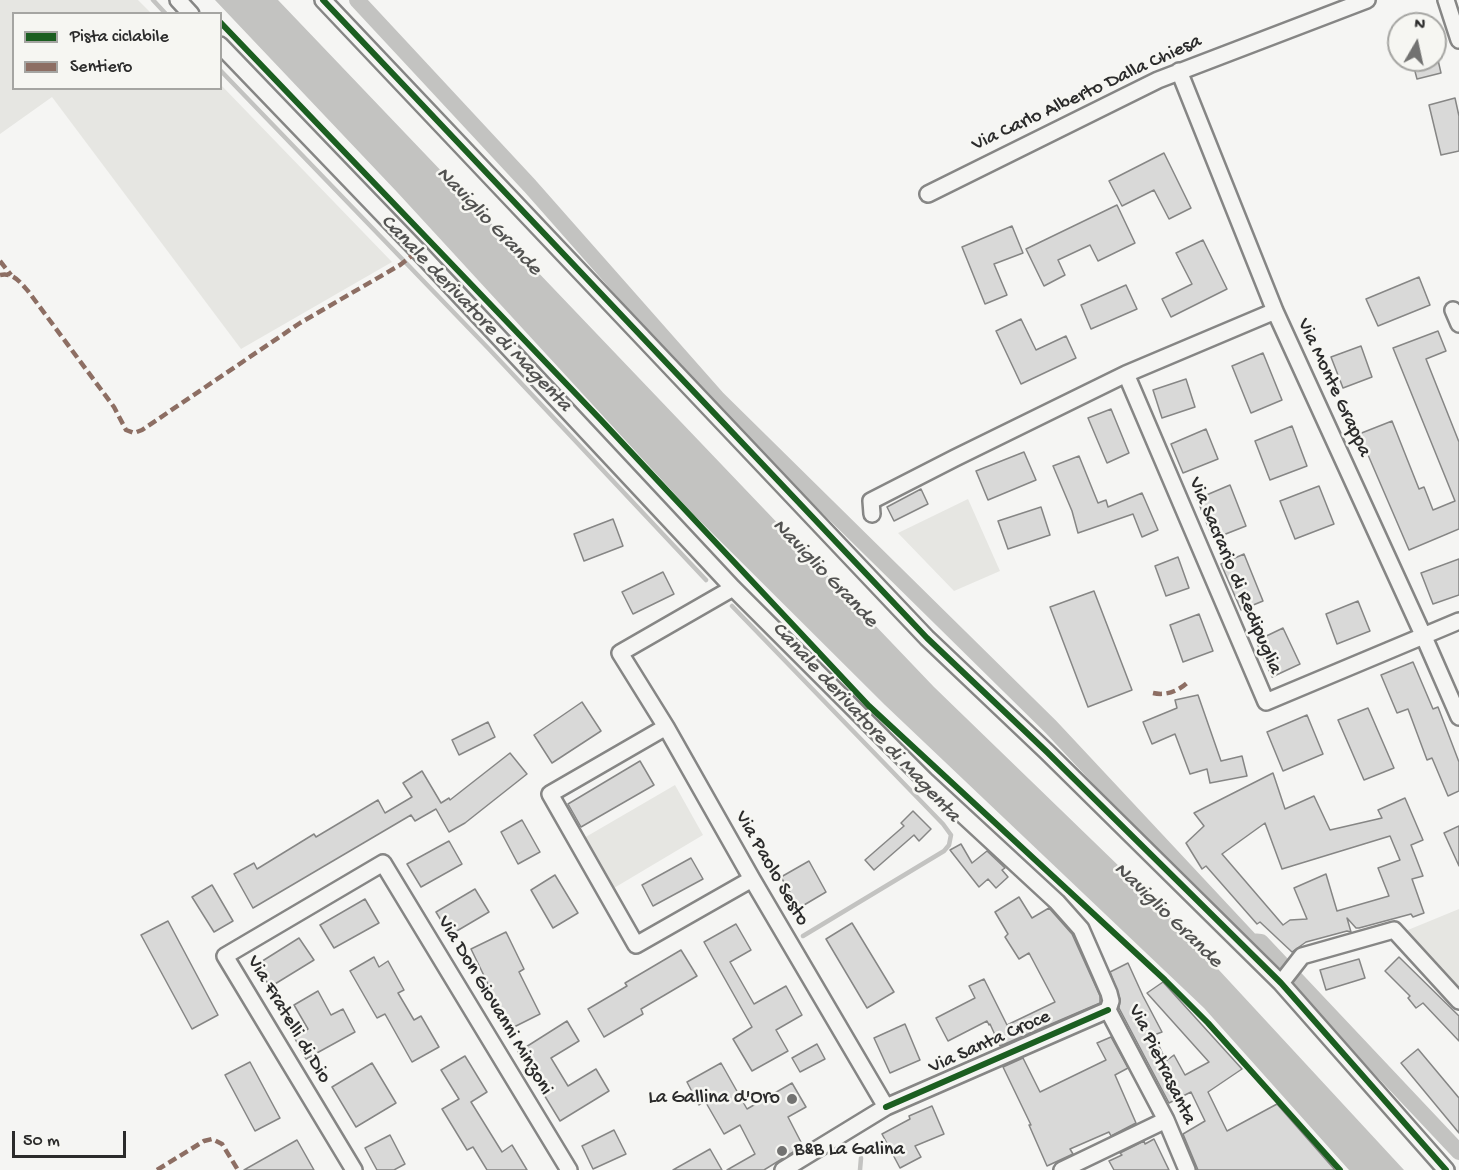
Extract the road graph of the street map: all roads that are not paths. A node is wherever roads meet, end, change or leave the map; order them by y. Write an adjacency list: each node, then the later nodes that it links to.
1 (178, 0): 5 (street)
2 (323, 0): 20 (street)
3 (1367, 0): 8 (street, Via Carlo Alberto Dalla Chiesa)
4 (1446, 0): 6 (street)
5 (189, 12)
6 (1459, 40)
7 (222, 47): 13 (street, Via Pietrasanta)
8 (1179, 71): 9 (street, Via Carlo Alberto Dalla Chiesa); 10 (street, Via Monte Grappa)
9 (928, 194)
10 (1275, 311): 11 (street); 15 (street, Via Monte Grappa)
11 (1126, 374): 12 (street); 15 (street, Via Sacrario di Redipuglia)
12 (872, 514)
13 (733, 588): 17 (street, Via Paolo Sesto); 22 (street, Via Pietrasanta)
14 (1459, 621): 15 (street)
15 (1424, 637): 16 (street, Via Monte Grappa)
16 (1457, 707)
17 (666, 727): 19 (street, Via Paolo Sesto); 19 (street)
18 (383, 863): 25 (street, Via Fratelli di Dio); 26 (street, Via Don Giovanni Minzoni)
19 (752, 879): 23 (street, Via Paolo Sesto)
20 (1287, 976): 21 (street); 30 (street)
21 (1459, 1001)
22 (1108, 1010): 23 (street, Via Santa Croce); 24 (street, Via Pietrasanta)
23 (886, 1107): 27 (street, Via Santa Croce)
24 (1166, 1120): 28 (street); 29 (street, Via Pietrasanta)
25 (354, 1170)
26 (569, 1170)
27 (783, 1170)
28 (1062, 1170)
29 (1187, 1170)
30 (1446, 1170)

